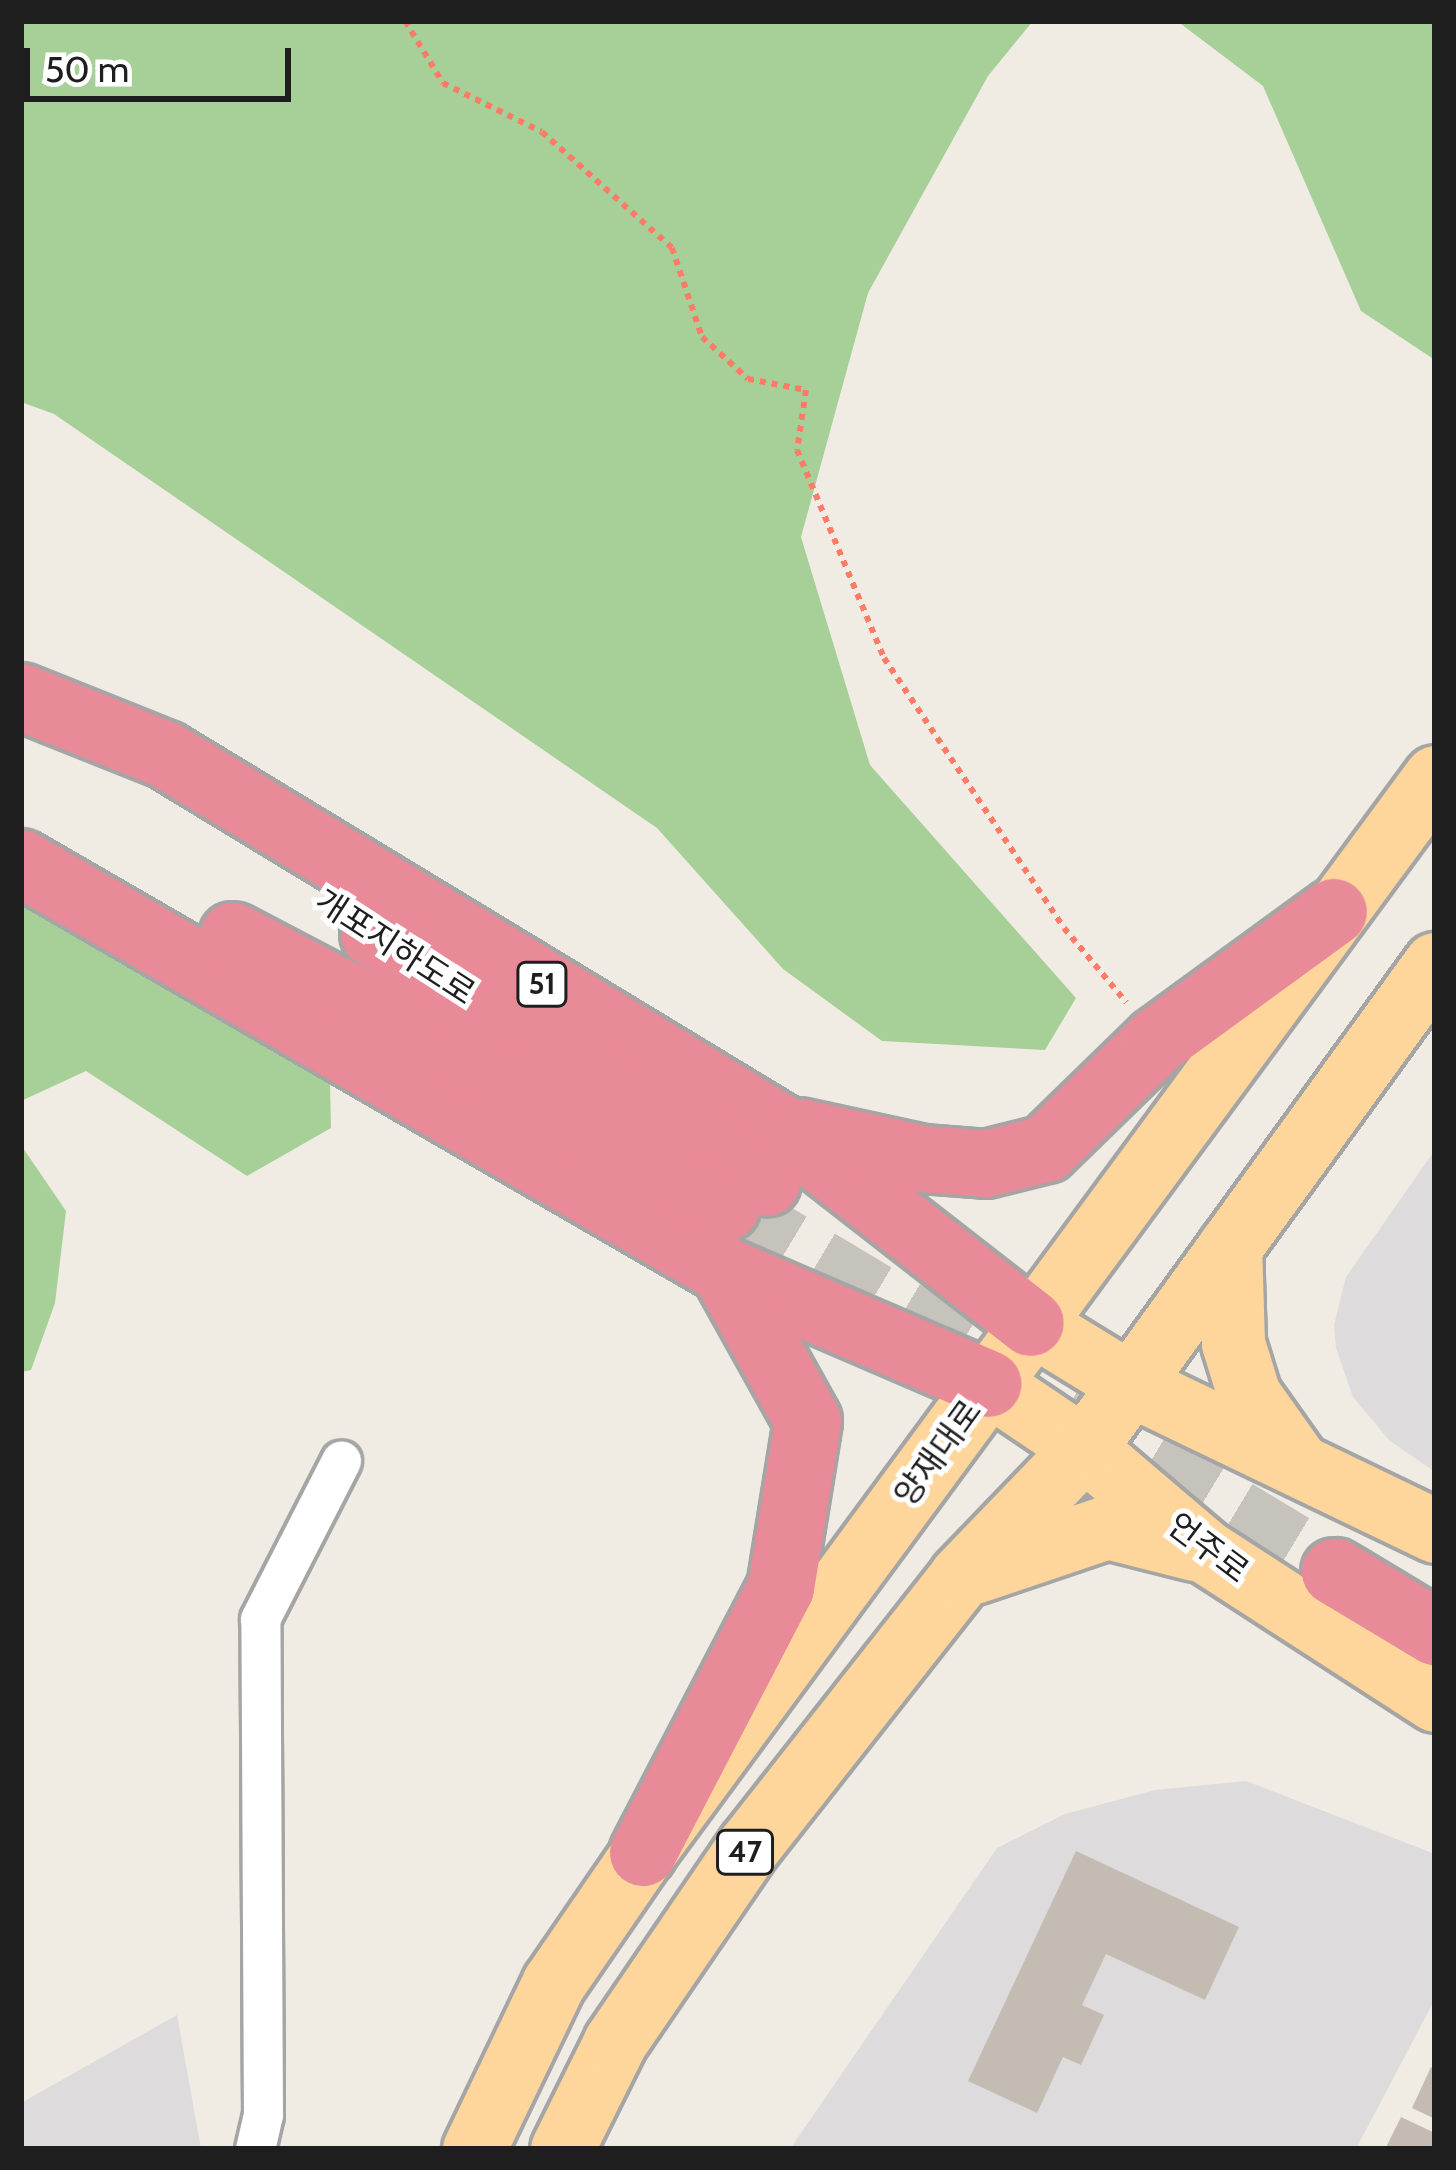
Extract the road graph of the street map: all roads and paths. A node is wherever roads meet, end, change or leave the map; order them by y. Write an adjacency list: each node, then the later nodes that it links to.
1 (405, 21): 9 (path)
2 (21, 697): 10 (highway, 51)
3 (21, 718): 10 (highway, 개포지하도로 / 51)
4 (1435, 777): 7 (main road, 양재대로 / 47)
5 (21, 829): 10 (highway, 개포지하도로)
6 (21, 863): 10 (highway, 51)
7 (1334, 912): 9 (highway); 12 (main road, 양재대로 / 47)
8 (1435, 964): 11 (main road, 47)
9 (1157, 1041): 10 (highway)
10 (751, 1198): 12 (highway, 51); 13 (highway, 51); 24 (highway)
11 (1230, 1246): 14 (main road, 47); 17 (main road)
12 (1031, 1323): 13 (main road, 양재대로 / 47); 14 (main road, 51)
13 (989, 1384): 15 (main road, 언주로); 24 (main road, 양재대로 / 47)
14 (1132, 1385): 15 (main road, 47); 17 (main road, 51)
15 (1084, 1448): 19 (main road, 언주로); 20 (main road, 47)
16 (341, 1461): 25 (street)
17 (1296, 1461): 18 (main road, 51)
18 (1435, 1531)
19 (1205, 1551): 20 (main road); 23 (main road, 언주로)
20 (961, 1576): 27 (main road, 47)
21 (1435, 1582): 22 (highway)
22 (1435, 1632)
23 (1435, 1700)
24 (643, 1853): 26 (main road, 양재대로 / 47)
25 (255, 2149)
26 (474, 2149)
27 (562, 2149)

